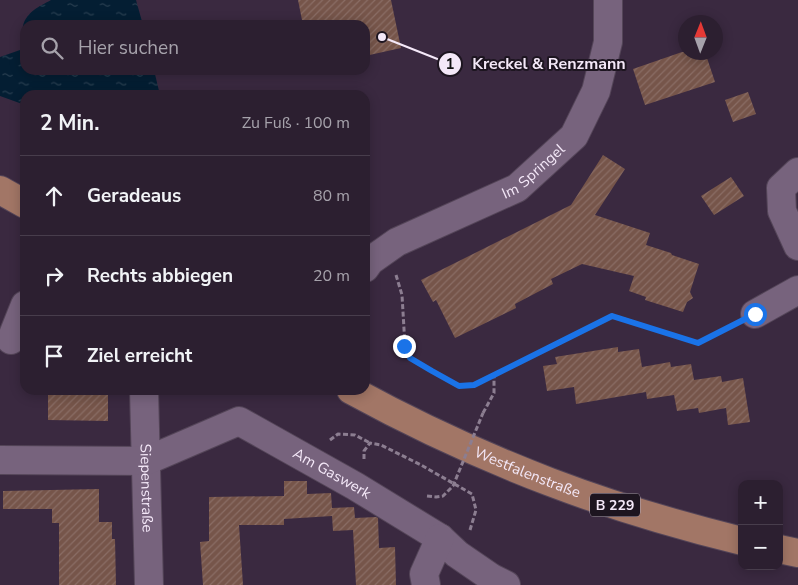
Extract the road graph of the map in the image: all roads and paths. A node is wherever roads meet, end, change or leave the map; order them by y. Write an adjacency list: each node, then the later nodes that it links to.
1 (608, 0): 6 (street, Im Springel)
2 (798, 172): 5 (street)
3 (0, 190): 4 (main road)
4 (20, 201)
5 (798, 246)
6 (370, 261)
7 (395, 271): 12 (path)
8 (798, 290): 9 (street)
9 (755, 314): 12 (path)
10 (20, 318): 11 (street)
11 (12, 340)
12 (494, 375): 20 (path, bridge)
13 (144, 395): 19 (street, Siepenstraße)
14 (361, 395): 21 (main road, Westfalenstraße / B 229)
15 (338, 434): 16 (path)
16 (370, 443): 18 (path); 22 (path)
17 (0, 460): 19 (street)
18 (364, 461)
19 (146, 462): 22 (street, Am Gaswerk); 25 (street, Siepenstraße)
20 (419, 492)
21 (738, 540)
22 (448, 546): 26 (street); 27 (street, Am Gaswerk)
23 (783, 550): 24 (main road)
24 (798, 553)
25 (149, 585)
26 (426, 585)
27 (506, 585)

